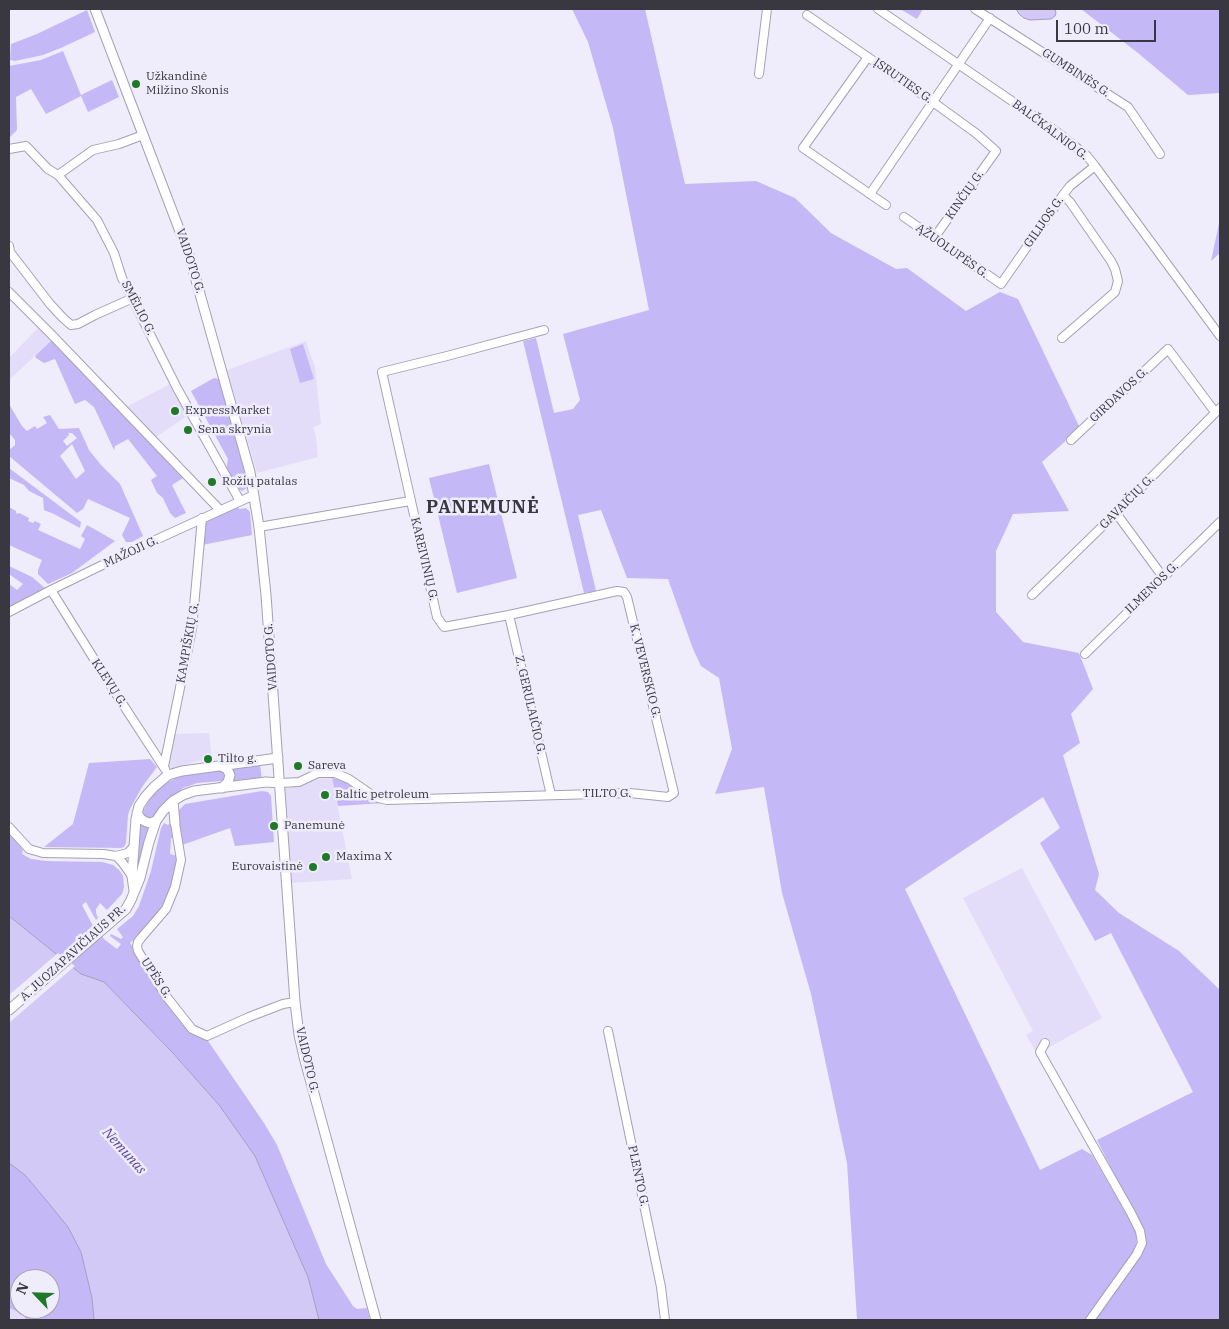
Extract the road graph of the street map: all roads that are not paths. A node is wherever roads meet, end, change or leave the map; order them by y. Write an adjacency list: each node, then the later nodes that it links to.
1 (95, 9): 11 (main road, VAIDOTO G.)
2 (767, 9): 9 (street)
3 (878, 9): 8 (street, BALČKALNIO G.)
4 (976, 9): 6 (street, GUMBINĖS G.)
5 (807, 15): 7 (street, ĮSRUTIES G.)
6 (990, 18): 8 (street); 14 (street, GUMBINĖS G.)
7 (868, 57): 10 (street, ĮSRUTIES G.); 17 (street)
8 (958, 64): 10 (street); 15 (street, BALČKALNIO G.)
9 (760, 74)
10 (932, 102): 13 (street, ĮSRUTIES G.); 17 (street)
11 (144, 135): 16 (street); 31 (main road, VAIDOTO G.)
12 (9, 149): 16 (street, SMĖLIO G.)
13 (996, 151): 21 (street, KINČIŲ G.)
14 (1160, 154)
15 (1095, 166): 18 (street, GILIJOS G.); 27 (street, BALČKALNIO G.)
16 (58, 175): 25 (street, SMĖLIO G.)
17 (870, 194): 19 (street)
18 (1063, 195): 23 (street, GILIJOS G.); 28 (street)
19 (886, 205)
20 (904, 218): 21 (street, ĄŽUOLUPĖS G.)
21 (934, 238): 23 (street, ĄŽUOLUPĖS G.)
22 (9, 246): 25 (street)
23 (1001, 284)
24 (9, 292): 34 (street)
25 (133, 298): 32 (street, SMĖLIO G.)
26 (544, 330): 33 (street)
27 (1220, 336)
28 (1062, 338)
29 (1218, 410): 30 (street, GIRDAVOS G.); 35 (street, GAVAIČIŲ G.)
30 (1070, 440)
31 (254, 496): 32 (street, MAŽOJI G.); 38 (main road, VAIDOTO G.)
32 (240, 501): 34 (street, MAŽOJI G.)
33 (410, 501): 38 (street, KAREIVINIŲ G.); 44 (street, KAREIVINIŲ G.)
34 (220, 510): 36 (street, MAŽOJI G.)
35 (1116, 514): 39 (street); 41 (street, GAVAIČIŲ G.)
36 (202, 518): 40 (street, MAŽOJI G.); 48 (street, KAMPIŠKIŲ G.)
37 (1220, 522): 39 (street, ILMENOS G.)
38 (259, 527): 46 (main road, VAIDOTO G.)
39 (1163, 577): 45 (street, ILMENOS G.)
40 (50, 590): 43 (street, MAŽOJI G.); 48 (street, KLEVŲ G.)
41 (1032, 595)
42 (582, 598): 44 (street, KAREIVINIŲ G.); 51 (street, K. VEVERSKIO G.)
43 (9, 612)
44 (509, 615): 52 (street, Z. GERULAIČIO G.)
45 (1085, 654)
46 (278, 758): 47 (main road); 49 (main road, VAIDOTO G.)
47 (221, 766): 48 (main road); 50 (main road)
48 (166, 771): 54 (main road)
49 (280, 783): 50 (main road, TILTO G.); 52 (street, TILTO G.); 63 (main road, VAIDOTO G.)
50 (222, 788): 53 (main road, TILTO G.)
51 (674, 793): 52 (street, TILTO G.)
52 (551, 795)
53 (173, 801): 55 (main road, TILTO G.); 56 (main road)
54 (138, 813): 55 (main road); 58 (main road)
55 (158, 819): 56 (main road); 60 (main road, TILTO G.)
56 (175, 823): 63 (street, UPĖS G.)
57 (9, 827): 59 (street)
58 (134, 846): 59 (street); 61 (main road)
59 (116, 856): 61 (street)
60 (144, 865): 62 (main road, A. JUOZAPAVIČIAUS PR.)
61 (132, 876): 62 (main road, A. JUOZAPAVIČIAUS PR.)
62 (134, 893): 64 (main road, A. JUOZAPAVIČIAUS PR.)
63 (295, 1002): 67 (main road, VAIDOTO G.)
64 (9, 1010)
65 (608, 1031): 68 (street, PLENTO G.)
66 (1046, 1043): 69 (street)
67 (376, 1320)
68 (665, 1320)
69 (1090, 1320)

